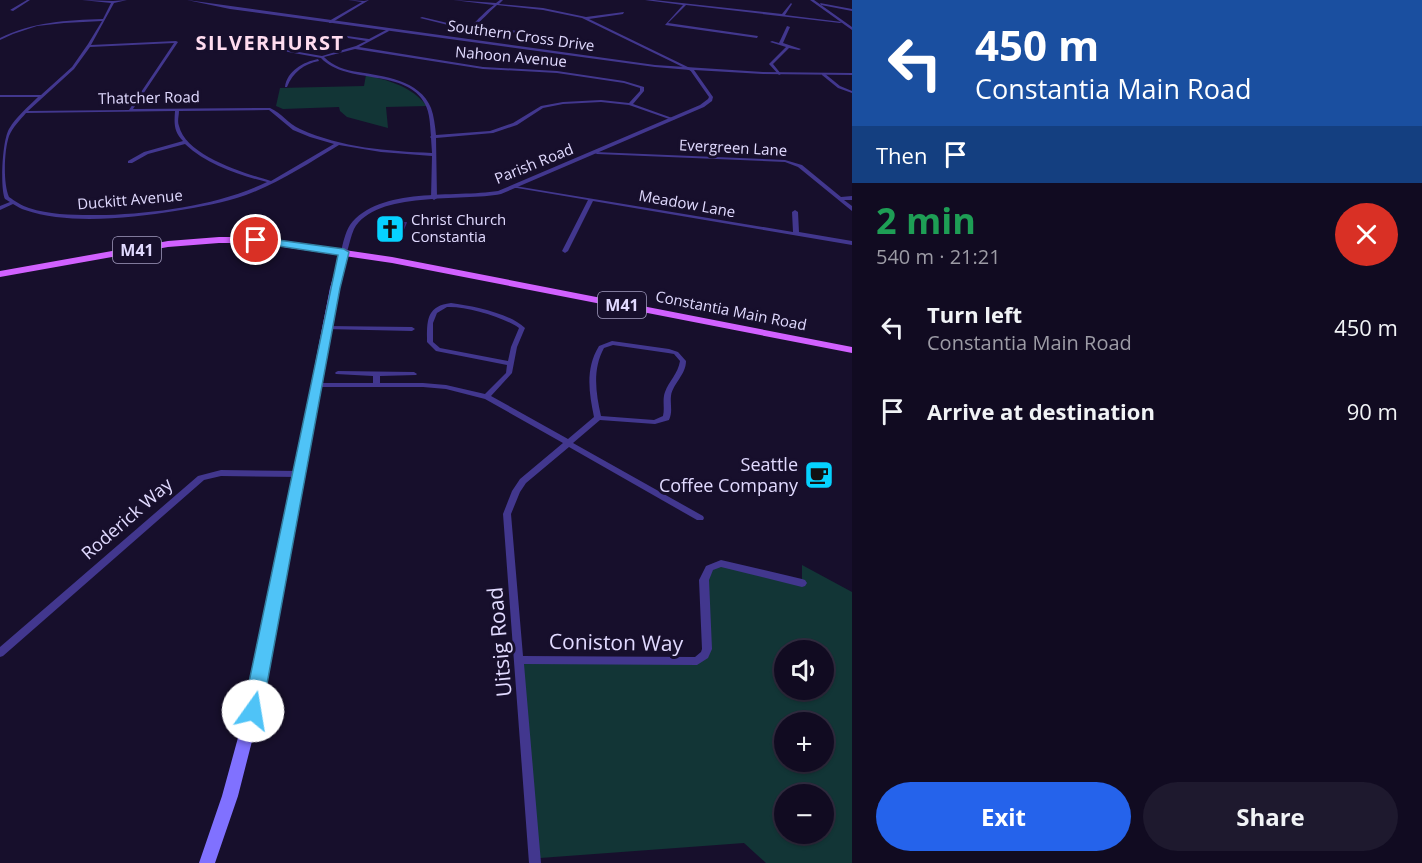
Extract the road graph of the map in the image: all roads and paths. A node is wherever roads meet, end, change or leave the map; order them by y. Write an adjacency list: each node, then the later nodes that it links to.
1 (29, 0): 19 (street)
2 (83, 0): 12 (street)
3 (126, 0): 12 (street)
4 (189, 0): 25 (street, Southern Cross Drive)
5 (349, 0): 11 (street)
6 (454, 0): 15 (street)
7 (502, 0): 15 (street)
8 (646, 0): 16 (street)
9 (698, 0): 17 (street)
10 (812, 0): 14 (street)
11 (366, 1): 25 (street)
12 (113, 2): 24 (street)
13 (790, 4): 21 (street)
14 (821, 4): 18 (street); 26 (street)
15 (495, 5): 23 (street); 28 (street)
16 (685, 5): 17 (street); 33 (street)
17 (697, 6): 21 (street)
18 (850, 9)
19 (12, 10)
20 (623, 13): 23 (street)
21 (782, 16): 26 (street)
22 (422, 18): 28 (street)
23 (585, 18): 43 (street)
24 (104, 20): 34 (street); 39 (street)
25 (330, 22): 30 (street, Southern Cross Drive)
26 (840, 22): 29 (street)
27 (788, 27): 38 (street)
28 (471, 28): 31 (street)
29 (852, 29)
30 (388, 30): 35 (street); 43 (street, Southern Cross Drive)
31 (530, 33)
32 (348, 37): 35 (street)
33 (757, 37)
34 (0, 39)
35 (370, 40): 40 (street)
36 (772, 42): 38 (street)
37 (247, 44): 42 (street)
38 (785, 45): 41 (street); 44 (street)
39 (90, 46): 50 (street); 52 (street)
40 (356, 48): 42 (street); 51 (street, Nahoon Avenue)
41 (799, 49)
42 (322, 58): 47 (street); 56 (street)
43 (692, 70): 44 (street, Southern Cross Drive); 55 (street, Parish Road)
44 (779, 74): 45 (street, Southern Cross Drive)
45 (823, 74): 46 (street, Southern Cross Drive); 48 (street)
46 (852, 74)
47 (286, 86)
48 (852, 92)
49 (0, 96): 50 (street)
50 (43, 96): 54 (street)
51 (630, 104): 55 (street); 56 (street)
52 (131, 110): 53 (street, Thatcher Road); 54 (street, Thatcher Road)
53 (177, 110): 57 (street); 58 (street, Thatcher Road)
54 (27, 112): 64 (street)
55 (673, 119): 59 (street, Parish Road)
56 (432, 137): 62 (street)
57 (186, 142): 63 (street); 65 (street)
58 (338, 144): 62 (street); 65 (street, Duckitt Avenue)
59 (607, 149): 60 (street, Parish Road); 61 (street)
60 (597, 153): 61 (street, Evergreen Lane); 66 (street, Parish Road)
61 (617, 154): 69 (street, Evergreen Lane)
62 (434, 155): 67 (street)
63 (130, 162)
64 (2, 164): 71 (street)
65 (271, 182): 71 (street, Duckitt Avenue)
66 (518, 187): 67 (street, Parish Road); 70 (street, Meadow Lane)
67 (434, 198): 78 (street, Parish Road)
68 (852, 198): 69 (street)
69 (840, 199): 73 (street, Evergreen Lane)
70 (591, 200): 75 (street, Meadow Lane); 77 (street)
71 (13, 202): 72 (street)
72 (0, 208)
73 (852, 209)
74 (795, 212): 75 (street)
75 (796, 234): 76 (street, Meadow Lane)
76 (852, 243)
77 (565, 251)
78 (344, 252): 79 (main road, Constantia Main Road / M41); 80 (main road); 82 (main road, Constantia Main Road / M41)
79 (0, 274)
80 (327, 328): 81 (street); 87 (main road)
81 (412, 329)
82 (852, 350)
83 (511, 364): 83 (street); 89 (street)
84 (339, 373): 85 (street)
85 (377, 374): 86 (street); 88 (street)
86 (414, 374)
87 (316, 385): 88 (street); 92 (main road)
88 (376, 385): 89 (street)
89 (486, 398): 91 (street)
90 (598, 418): 90 (street); 91 (street, Uitsig Road)
91 (568, 444): 93 (street); 96 (street, Uitsig Road)
92 (300, 474): 95 (street, Roderick Way); 97 (main road)
93 (700, 518)
94 (802, 583): 96 (street, Coniston Way)
95 (0, 653)
96 (520, 660): 98 (street, Uitsig Road)
97 (207, 863)
98 (535, 863)

